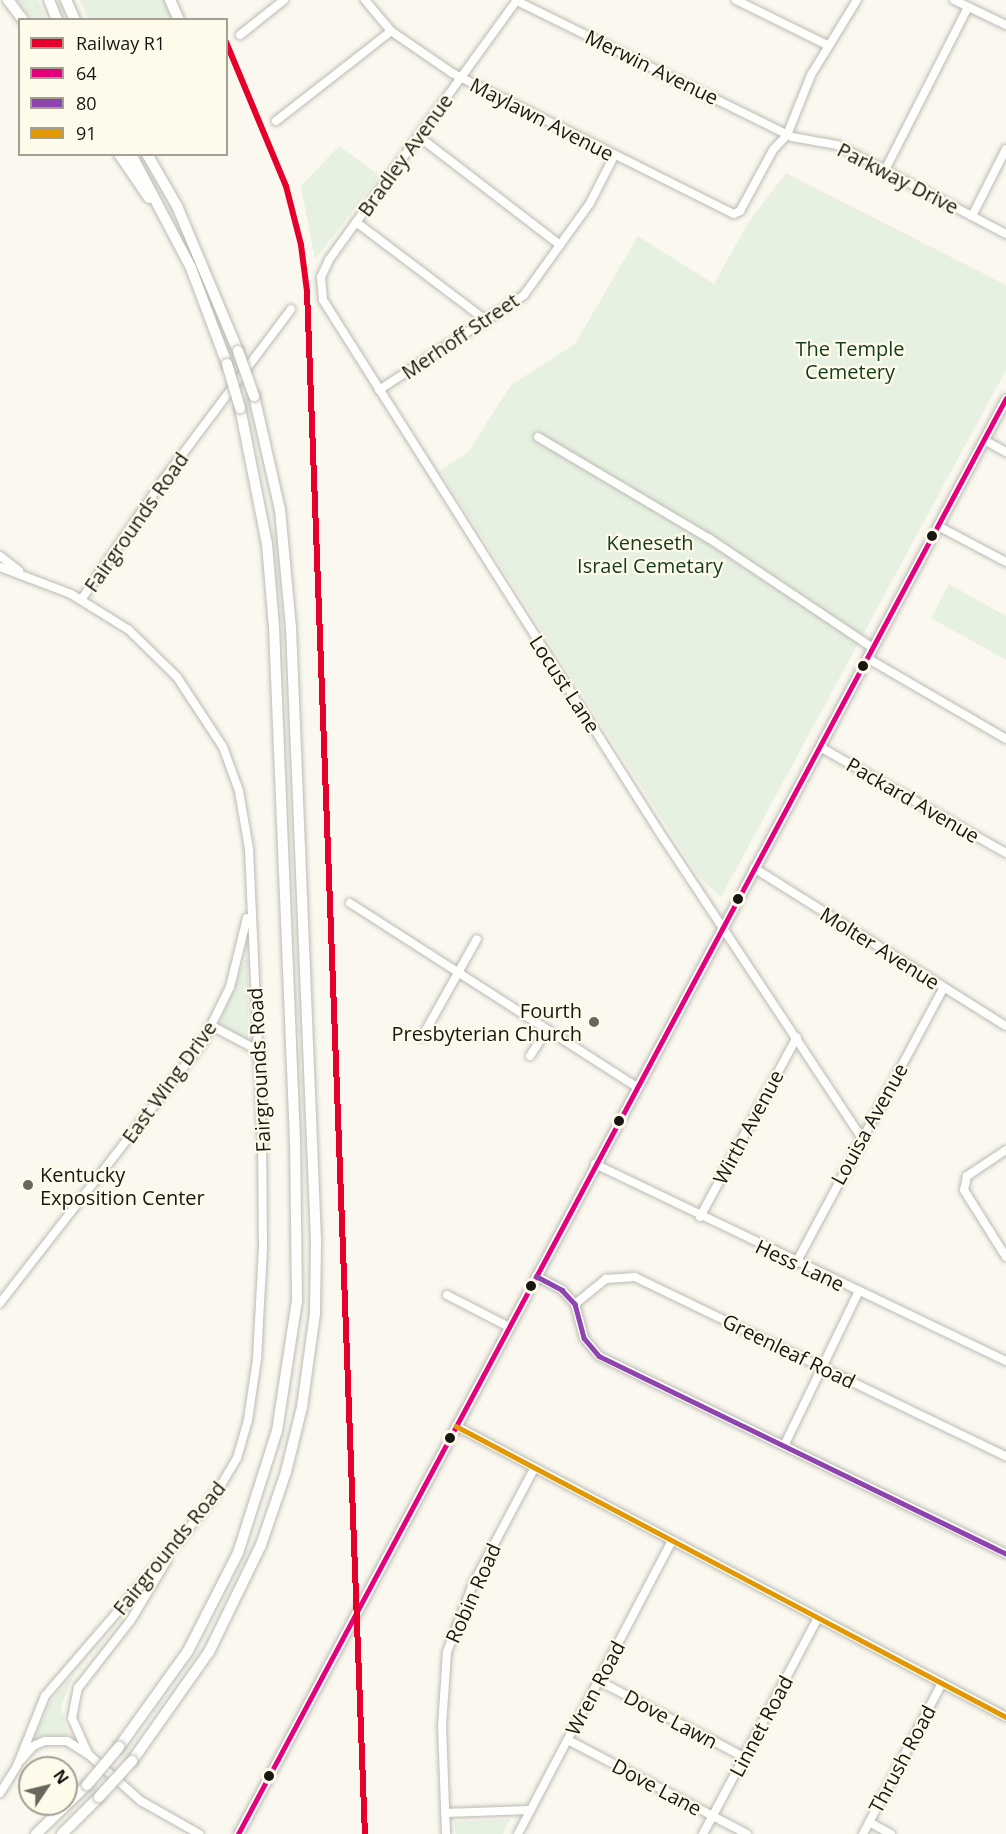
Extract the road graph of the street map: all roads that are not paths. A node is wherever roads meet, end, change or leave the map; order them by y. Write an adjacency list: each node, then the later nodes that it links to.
1 (6, 0): 12 (highway)
2 (49, 0): 13 (highway)
3 (66, 0): 14 (highway)
4 (170, 0): 15 (highway)
5 (284, 0): 18 (street)
6 (365, 0): 17 (street, Maylawn Avenue)
7 (736, 0): 19 (street)
8 (857, 0): 19 (street)
9 (954, 0): 11 (street)
10 (517, 1): 20 (street, Bradley Avenue); 22 (street, Merwin Avenue)
11 (968, 8): 16 (street); 29 (street)
12 (20, 16)
13 (56, 18)
14 (74, 18)
15 (178, 18)
16 (1006, 25)
17 (391, 31): 20 (street, Maylawn Avenue); 21 (street)
18 (240, 35)
19 (827, 45): 22 (street)
20 (460, 78): 23 (street, Bradley Avenue); 28 (street, Maylawn Avenue)
21 (276, 121)
22 (787, 135): 28 (street, Maylawn Avenue); 29 (street, Parkway Drive)
23 (418, 136): 32 (street, Bradley Avenue); 34 (street)
24 (1006, 149): 31 (street)
25 (120, 156): 30 (highway)
26 (132, 156): 30 (highway)
27 (148, 156): 103 (highway, bridge)
28 (614, 156): 34 (street, Merhoff Street)
29 (885, 170): 31 (street, Parkway Drive)
30 (165, 216): 102 (highway, bridge)
31 (972, 216): 33 (street, Parkway Drive)
32 (356, 222): 36 (street); 37 (street, Locust Lane)
33 (1006, 234)
34 (560, 245): 36 (street, Merhoff Street)
35 (291, 309): 47 (street, Fairgrounds Road)
36 (487, 321): 37 (street, Merhoff Street)
37 (378, 390): 56 (street, Locust Lane)
38 (1006, 398): 40 (main road)
39 (538, 437): 48 (street)
40 (984, 440): 41 (street); 42 (main road)
41 (1006, 452)
42 (938, 526): 44 (street); 48 (main road)
43 (0, 556): 46 (street)
44 (1006, 562)
45 (0, 567): 46 (street)
46 (30, 578): 47 (street)
47 (81, 600): 54 (street, Fairgrounds Road)
48 (873, 648): 49 (main road)
49 (867, 658): 50 (street); 51 (main road)
50 (1006, 739)
51 (820, 747): 52 (street, Packard Avenue); 53 (main road)
52 (1006, 853)
53 (754, 868): 56 (main road); 59 (street, Molter Avenue)
54 (249, 897): 60 (street, East Wing Drive); 65 (street, Fairgrounds Road)
55 (350, 903): 58 (street)
56 (723, 926): 63 (street, Locust Lane); 67 (main road)
57 (477, 939): 58 (street)
58 (458, 972): 62 (street); 64 (street)
59 (944, 987): 61 (street, Molter Avenue); 68 (street, Louisa Avenue)
60 (212, 1026): 65 (street); 77 (street, East Wing Drive)
61 (1006, 1026)
62 (546, 1030): 66 (street); 67 (street)
63 (797, 1037): 68 (street, Locust Lane); 71 (street, Wirth Avenue)
64 (422, 1038)
65 (259, 1051): 86 (street, Fairgrounds Road)
66 (530, 1056)
67 (637, 1087): 70 (main road)
68 (861, 1137): 73 (street, Louisa Avenue)
69 (1006, 1150): 72 (street)
70 (595, 1164): 71 (street, Hess Lane); 74 (main road)
71 (700, 1217): 73 (street, Hess Lane)
72 (1006, 1257)
73 (796, 1263): 75 (street, Hess Lane)
74 (536, 1276): 78 (street); 79 (main road)
75 (858, 1293): 80 (street, Hess Lane); 81 (street)
76 (447, 1295): 79 (street)
77 (0, 1303)
78 (575, 1304): 81 (street, Greenleaf Road); 83 (street)
79 (509, 1327): 82 (main road)
80 (1005, 1357)
81 (822, 1368): 83 (street); 84 (street, Greenleaf Road)
82 (456, 1426): 85 (street); 105 (main road)
83 (784, 1446): 88 (street)
84 (1006, 1456)
85 (534, 1469): 87 (street); 99 (street, Robin Road)
86 (181, 1538): 94 (street); 96 (street, Fairgrounds Road)
87 (672, 1541): 89 (street); 90 (street, Wren Road)
88 (1006, 1554)
89 (818, 1618): 91 (street); 95 (street, Linnet Road)
90 (599, 1681): 93 (street, Wren Road); 95 (street, Dove Lawn)
91 (942, 1683): 92 (street); 101 (street, Thrush Road)
92 (1006, 1717)
93 (568, 1740): 98 (street, Wren Road); 100 (street, Dove Lane)
94 (88, 1754): 96 (street); 104 (street)
95 (744, 1757): 100 (street, Linnet Road)
96 (17, 1766): 97 (street, Fairgrounds Road)
97 (0, 1793)
98 (530, 1810): 99 (street); 107 (street, Wren Road)
99 (445, 1813): 106 (street, Robin Road)
100 (714, 1816): 108 (street, Linnet Road); 109 (street, Dove Lane)
101 (869, 1822): 110 (street, Thrush Road); 111 (street)
102 (36, 1834)
103 (62, 1834)
104 (199, 1834)
105 (238, 1834)
106 (446, 1834)
107 (518, 1834)
108 (703, 1834)
109 (747, 1834)
110 (863, 1834)
111 (891, 1834)

